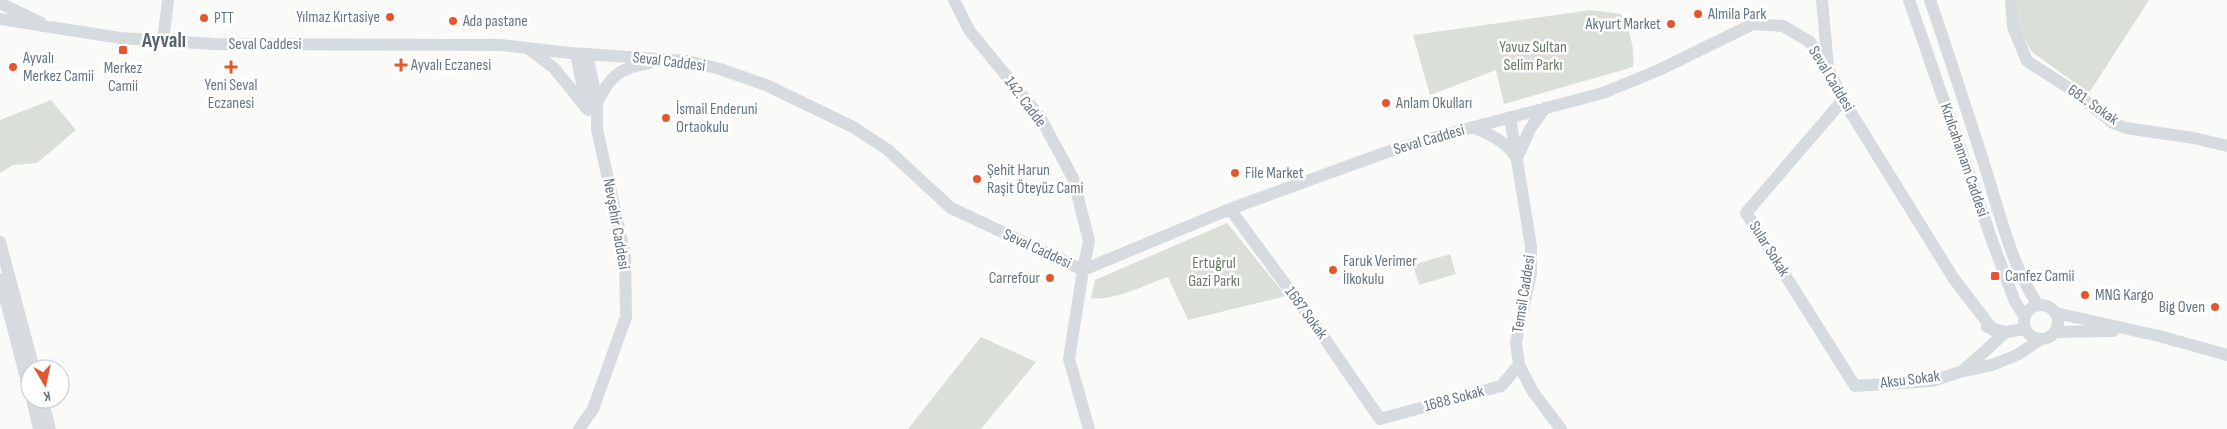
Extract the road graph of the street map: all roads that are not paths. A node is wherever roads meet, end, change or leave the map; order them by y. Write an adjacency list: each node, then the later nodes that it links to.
1 (168, 0): 10 (main road)
2 (954, 0): 24 (main road, 142. Cadde)
3 (1822, 0): 14 (main road)
4 (1909, 0): 28 (main road, Kızılcahamam Caddesi)
5 (1930, 0): 26 (main road, Kızılcahamam Caddesi)
6 (2011, 0): 20 (main road, 681. Sokak)
7 (0, 3): 9 (main road, Seval Caddesi)
8 (0, 19): 9 (main road, Seval Caddesi)
9 (47, 26): 10 (main road, Seval Caddesi)
10 (162, 41): 11 (main road, Seval Caddesi)
11 (529, 49): 12 (main road, Seval Caddesi); 16 (main road)
12 (581, 54): 13 (main road, Seval Caddesi); 16 (main road, Nevşehir Caddesi)
13 (667, 60): 16 (main road); 24 (main road, Seval Caddesi)
14 (1828, 68): 15 (main road, Seval Caddesi); 17 (main road, Seval Caddesi)
15 (1843, 100): 30 (main road, Seval Caddesi); 38 (main road, Sular Sokak)
16 (592, 106): 44 (main road, Nevşehir Caddesi)
17 (1545, 108): 18 (main road, Seval Caddesi); 21 (main road)
18 (1510, 117): 19 (main road, Seval Caddesi); 21 (main road, Temsil Caddesi)
19 (1473, 127): 21 (main road); 22 (main road, Seval Caddesi)
20 (2227, 146)
21 (1517, 159): 36 (main road, Temsil Caddesi)
22 (1230, 209): 24 (main road, Seval Caddesi); 41 (main road, 1687 Sokak)
23 (0, 242): 35 (main road)
24 (1082, 270): 45 (main road, 142. Cadde)
25 (0, 279): 34 (main road)
26 (2038, 305): 27 (main road); 28 (main road)
27 (2056, 313): 29 (main road); 31 (main road)
28 (2025, 323): 30 (main road, Seval Caddesi); 32 (main road)
29 (2136, 331): 31 (main road); 33 (main road)
30 (2006, 332): 37 (main road, Aksu Sokak)
31 (2055, 332): 32 (main road)
32 (2041, 339): 37 (main road, Aksu Sokak)
33 (2227, 355)
34 (21, 359)
35 (31, 359)
36 (1519, 365): 41 (main road, 1688 Sokak); 46 (main road, Temsil Caddesi)
37 (1963, 371): 38 (main road, Aksu Sokak)
38 (1855, 386)
39 (34, 409): 42 (main road)
40 (45, 409): 43 (main road)
41 (1380, 419)
42 (39, 429)
43 (50, 429)
44 (579, 429)
45 (1089, 429)
46 (1561, 429)

